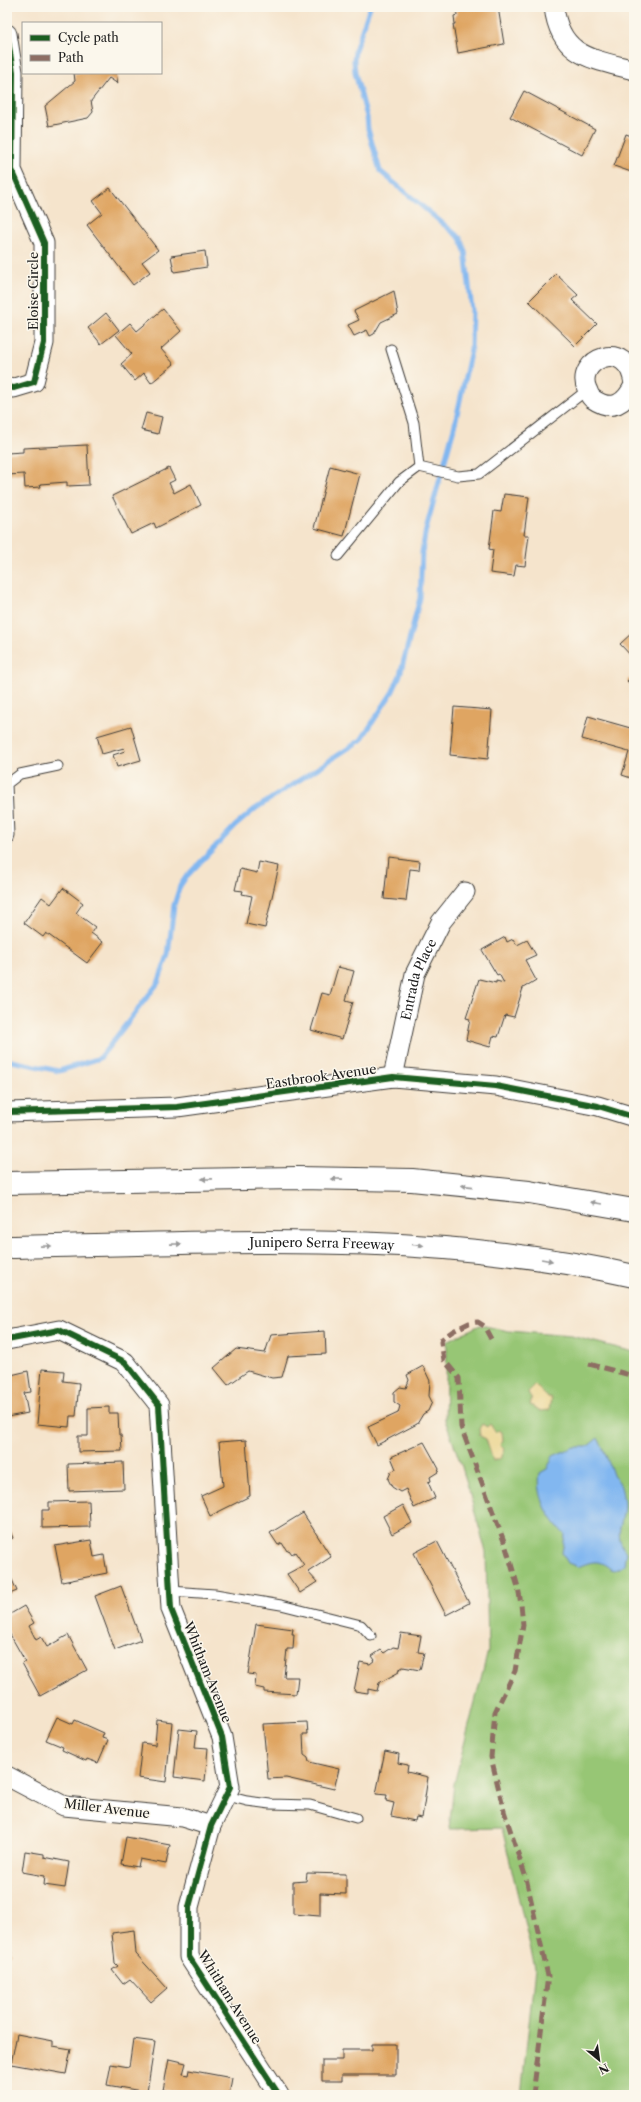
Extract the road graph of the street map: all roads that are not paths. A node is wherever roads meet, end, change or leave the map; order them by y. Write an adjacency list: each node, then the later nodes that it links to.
1 (554, 7): 3 (street)
2 (7, 34): 6 (street, Eloise Circle)
3 (634, 70)
4 (391, 349): 8 (lane)
5 (634, 378): 7 (street); 7 (street)
6 (7, 387)
7 (587, 390): 8 (lane)
8 (419, 467): 9 (lane)
9 (338, 556)
10 (58, 766): 11 (lane)
11 (7, 841)
12 (465, 892): 13 (street, Entrada Place)
13 (393, 1077): 14 (street, Eastbrook Avenue); 15 (street, Eastbrook Avenue)
14 (7, 1112)
15 (634, 1117)
16 (7, 1183): 17 (highway, one-way to 16)
17 (634, 1210)
18 (7, 1247): 19 (highway, Junipero Serra Freeway, one-way to 19)
19 (634, 1276)
20 (7, 1340): 21 (street, Whitham Avenue)
21 (170, 1591): 22 (lane); 24 (street, Whitham Avenue)
22 (371, 1636)
23 (7, 1776): 26 (street, Miller Avenue)
24 (227, 1796): 25 (lane); 26 (street, Whitham Avenue)
25 (356, 1818)
26 (211, 1826): 27 (street, Whitham Avenue)
27 (279, 2095)

